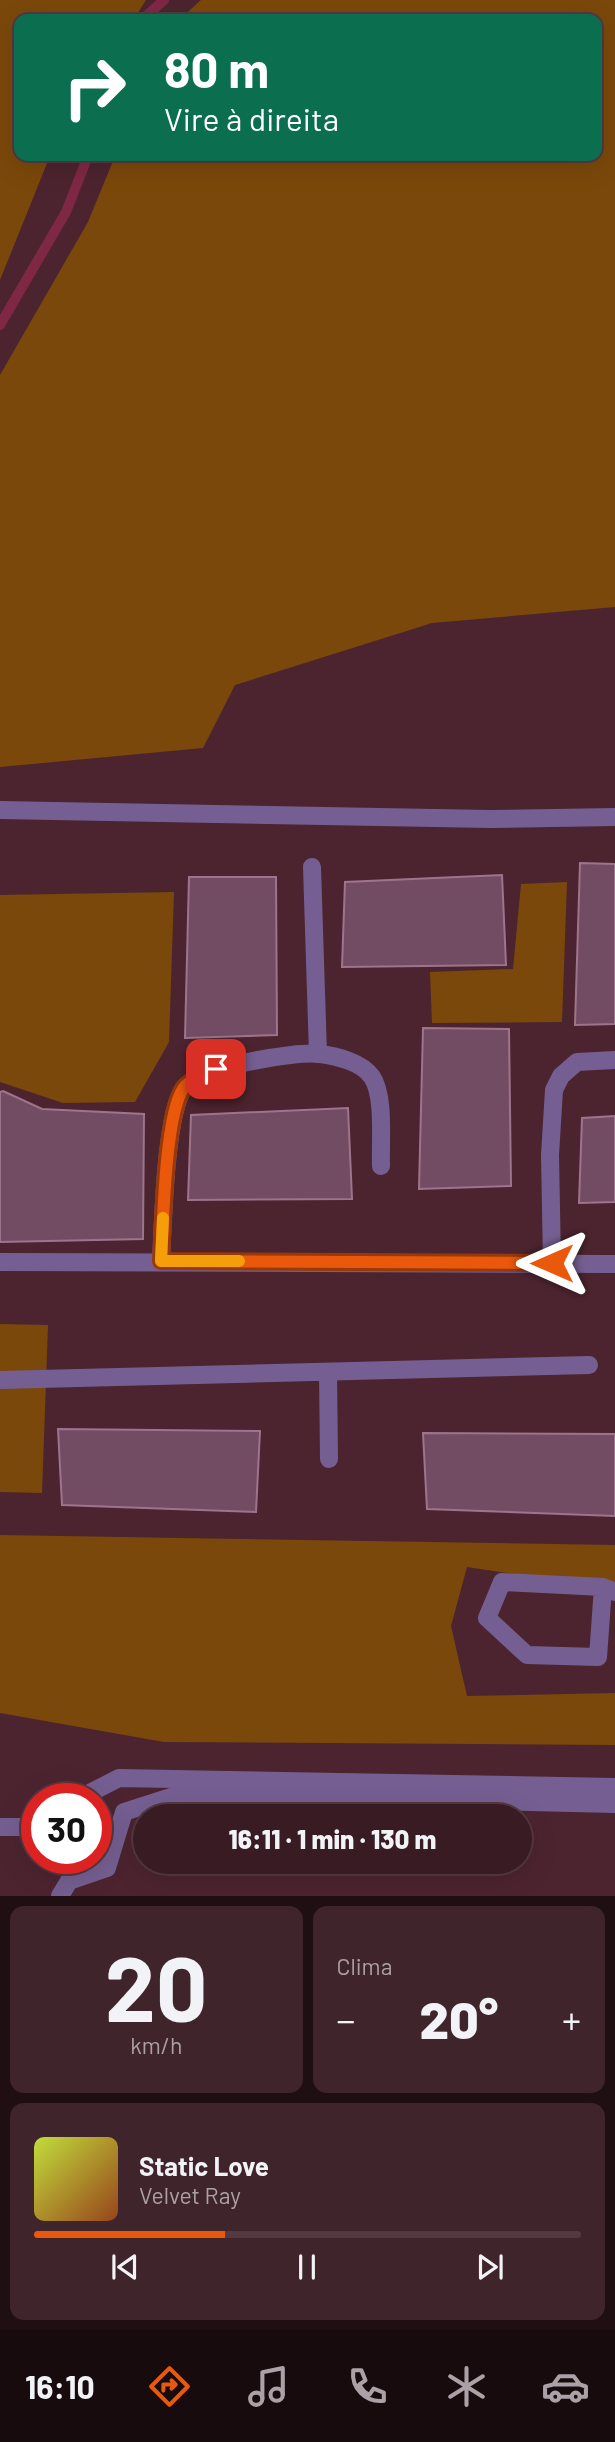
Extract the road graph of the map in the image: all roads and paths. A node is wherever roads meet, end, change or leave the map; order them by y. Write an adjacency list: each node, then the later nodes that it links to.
1 (0, 810): 2 (street)
2 (615, 817)
3 (312, 867): 4 (street)
4 (318, 1054): 6 (street); 7 (street)
5 (615, 1060): 9 (street)
6 (381, 1166)
7 (161, 1261): 8 (street); 9 (street)
8 (0, 1262)
9 (552, 1263): 10 (street)
10 (615, 1264)
11 (589, 1365): 12 (street)
12 (328, 1372): 13 (street); 14 (street)
13 (0, 1380)
14 (329, 1459)
15 (609, 1589): 15 (street)
16 (109, 1783): 17 (street)
17 (615, 1787)
18 (615, 1804): 21 (street)
19 (0, 1827): 20 (street)
20 (21, 1827)
21 (60, 1896)

